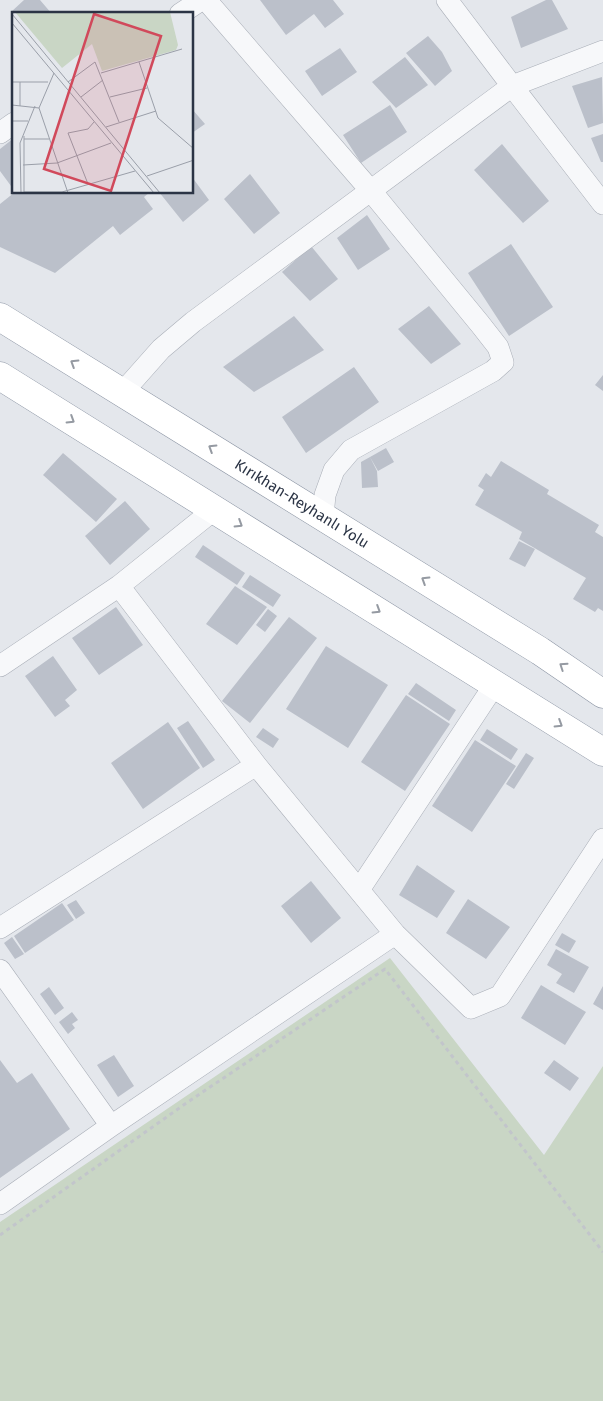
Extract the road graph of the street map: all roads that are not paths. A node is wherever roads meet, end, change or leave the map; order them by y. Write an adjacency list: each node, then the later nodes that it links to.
1 (201, 0): 4 (street)
2 (206, 0): 9 (street)
3 (447, 0): 6 (street)
4 (183, 12)
5 (603, 51): 6 (street)
6 (512, 86): 9 (street); 10 (street)
7 (12, 125): 8 (street)
8 (0, 132)
9 (371, 191): 13 (street); 15 (street)
10 (603, 204)
11 (0, 317): 13 (highway, Kırıkhan-Reyhanlı Yolu, one-way to 11)
12 (0, 376): 14 (highway, one-way to 14)
13 (122, 393): 15 (highway, Kırıkhan-Reyhanlı Yolu, one-way to 13)
14 (215, 509): 16 (street); 18 (highway, one-way to 18)
15 (323, 517): 19 (highway, Kırıkhan-Reyhanlı Yolu, one-way to 15)
16 (119, 586): 17 (street); 21 (street)
17 (0, 666)
18 (495, 684): 20 (highway, one-way to 20); 23 (street)
19 (603, 694)
20 (603, 752)
21 (256, 765): 23 (street); 24 (street)
22 (603, 839): 25 (street)
23 (359, 890): 25 (street)
24 (0, 928)
25 (395, 934): 27 (street)
26 (0, 970): 27 (street)
27 (111, 1126): 28 (street)
28 (0, 1204)

